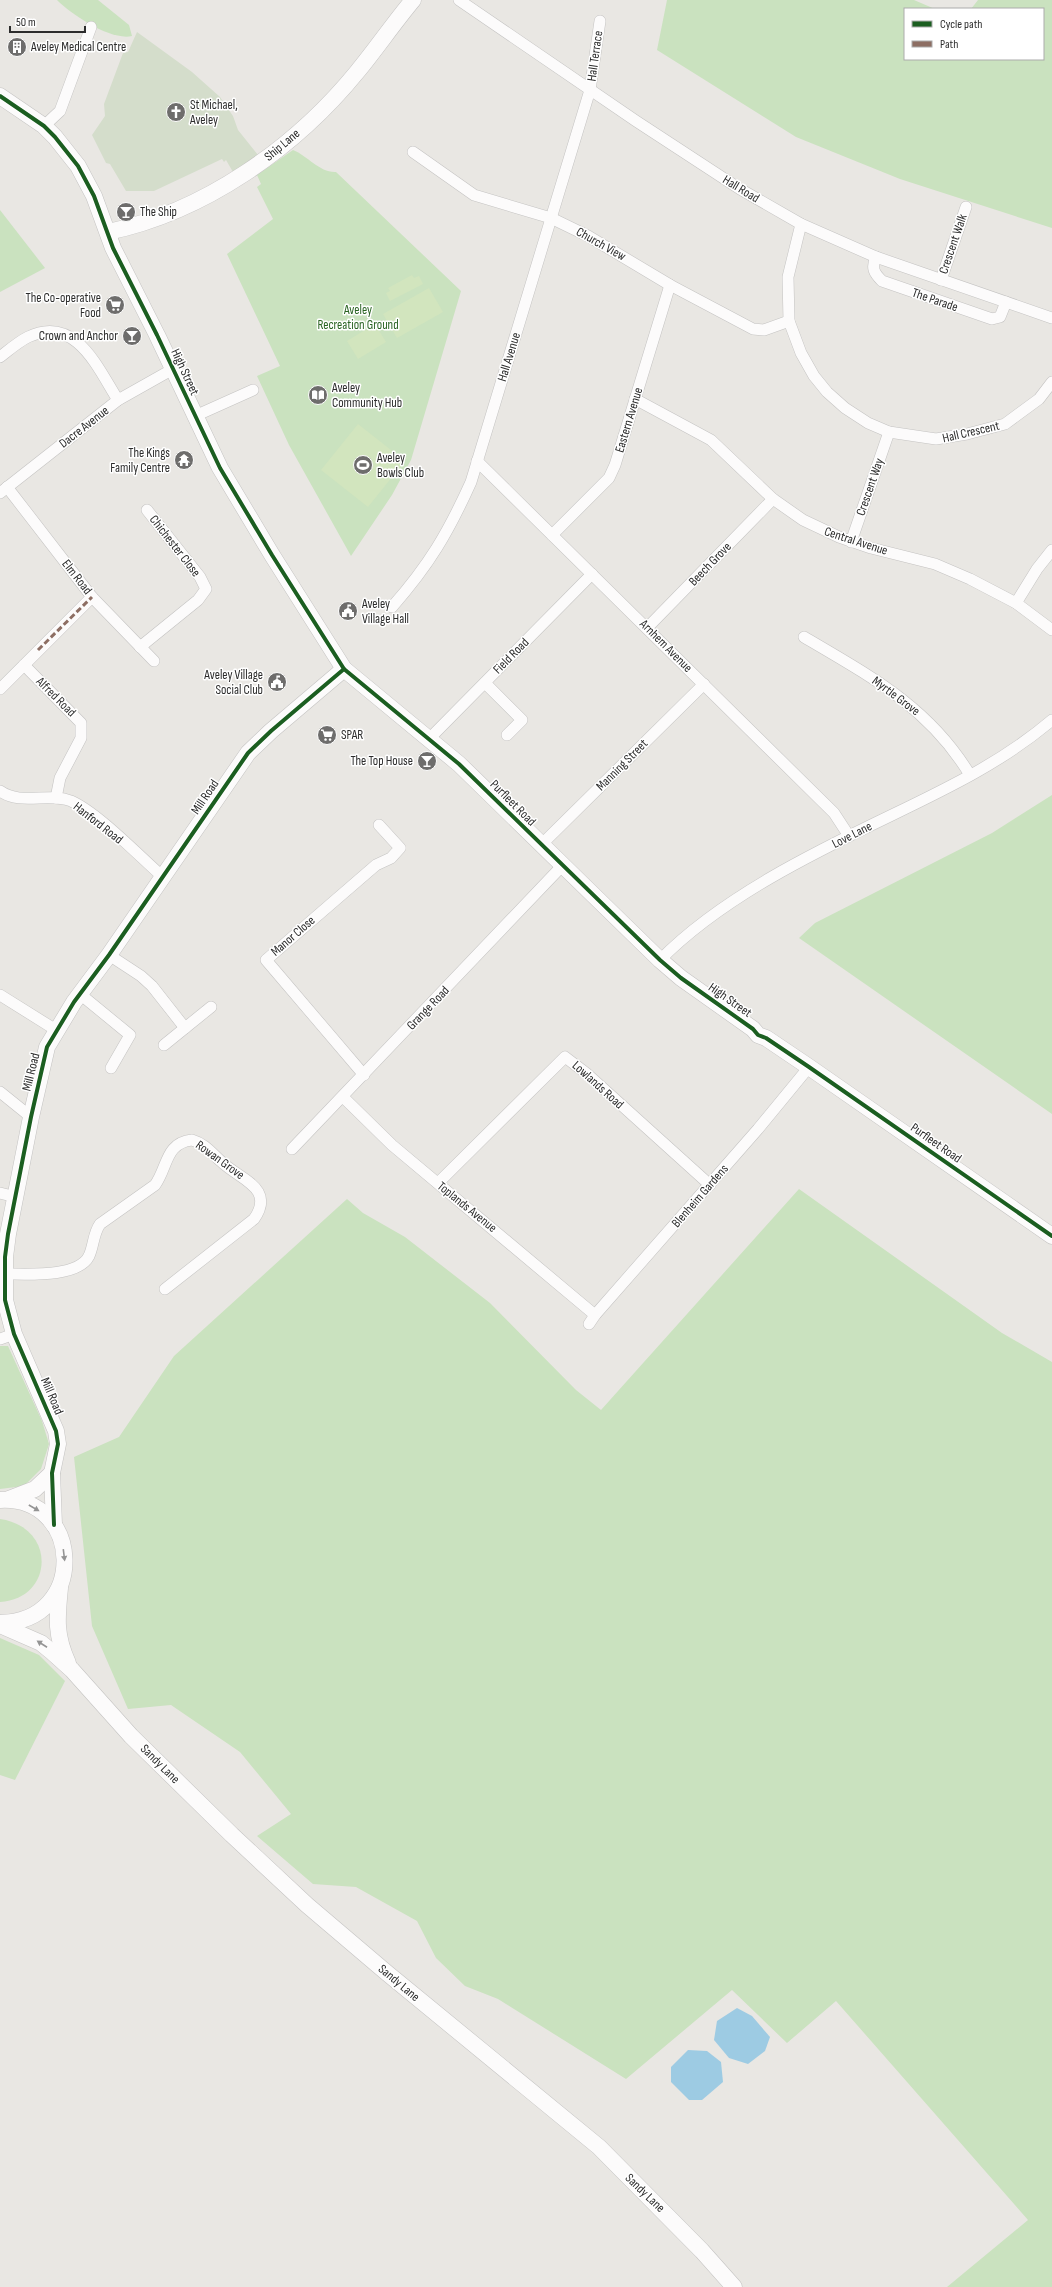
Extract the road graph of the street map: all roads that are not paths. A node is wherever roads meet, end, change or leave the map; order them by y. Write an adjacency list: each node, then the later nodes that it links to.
1 (412, 0): 12 (street, Ship Lane)
2 (460, 0): 5 (street, Hall Road)
3 (600, 21): 5 (street, Hall Terrace)
4 (91, 27): 7 (street)
5 (590, 90): 10 (street, Hall Avenue); 11 (street, Hall Road)
6 (0, 96): 7 (street, High Street)
7 (44, 126): 12 (street, High Street)
8 (414, 152): 10 (street, Church View)
9 (966, 207): 14 (street, Crescent Walk)
10 (551, 218): 15 (street, Church View); 27 (street, Hall Avenue)
11 (801, 224): 13 (street, Hall Road); 18 (street, Hall Crescent)
12 (108, 232): 20 (street, High Street)
13 (876, 257): 14 (street, Hall Road); 16 (street, The Parade)
14 (940, 280): 16 (street, Hall Road)
15 (670, 285): 18 (street, Church View); 23 (street, Eastern Avenue)
16 (1006, 302): 17 (street, Hall Road)
17 (1052, 318)
18 (789, 321): 26 (street, Hall Crescent)
19 (0, 357): 24 (street)
20 (173, 369): 24 (street, Dacre Avenue); 25 (street, High Street)
21 (1052, 382): 26 (street, Hall Crescent)
22 (253, 390): 25 (street)
23 (635, 399): 29 (street, Central Avenue); 31 (street, Eastern Avenue)
24 (118, 400): 28 (street, Dacre Avenue)
25 (195, 416): 44 (street, High Street)
26 (889, 432): 32 (street, Crescent Way)
27 (477, 461): 31 (street, Arnhem Avenue); 37 (street, Hall Avenue)
28 (4, 490): 35 (street, Elm Road)
29 (773, 499): 32 (street, Central Avenue); 38 (street, Beech Grove)
30 (147, 510): 41 (street, Chichester Close)
31 (552, 534): 34 (street, Arnhem Avenue)
32 (851, 542): 36 (street, Central Avenue)
33 (1052, 550): 36 (street)
34 (592, 574): 38 (street, Arnhem Avenue); 45 (street, Field Road)
35 (92, 597): 41 (street, Elm Road); 43 (street)
36 (1016, 603): 39 (street, Central Avenue)
37 (392, 607)
38 (647, 628): 46 (street, Arnhem Avenue)
39 (1052, 630)
40 (804, 637): 51 (street, Myrtle Grove)
41 (140, 647): 42 (street, Elm Road)
42 (154, 661)
43 (24, 664): 47 (street); 53 (street, Alfred Road)
44 (344, 669): 50 (street, Purfleet Road); 58 (street, Mill Road)
45 (484, 683): 49 (street); 50 (street, Field Road)
46 (704, 684): 55 (street, Arnhem Avenue); 56 (street, Manning Street)
47 (0, 689)
48 (1052, 720): 51 (street, Love Lane)
49 (507, 735)
50 (429, 739): 56 (street, Purfleet Road)
51 (970, 776): 55 (street, Love Lane)
52 (0, 791): 53 (street, Hanford Road)
53 (56, 798): 58 (street, Hanford Road)
54 (379, 825): 69 (street, Manor Close)
55 (849, 836): 60 (street, Love Lane)
56 (541, 845): 57 (street, Purfleet Road)
57 (562, 866): 60 (street, Purfleet Road); 69 (street, Grange Road)
58 (163, 877): 59 (street, Mill Road)
59 (109, 955): 61 (street, Mill Road); 64 (street)
60 (660, 960): 67 (street, High Street)
61 (80, 994): 65 (street, Mill Road); 68 (street)
62 (0, 996): 65 (street)
63 (211, 1007): 64 (street)
64 (185, 1028): 66 (street)
65 (56, 1030): 72 (street, Mill Road)
66 (164, 1045)
67 (809, 1067): 75 (street, Blenheim Gardens); 78 (street, Purfleet Road)
68 (110, 1068)
69 (364, 1074): 71 (street, Grange Road)
70 (0, 1092): 72 (street)
71 (342, 1097): 73 (street, Grange Road); 74 (street, Toplands Avenue)
72 (31, 1117): 77 (street, Mill Road)
73 (292, 1149)
74 (438, 1183): 75 (street, Lowlands Road); 81 (street, Toplands Avenue)
75 (710, 1185): 81 (street, Blenheim Gardens)
76 (0, 1193): 77 (street)
77 (16, 1197): 79 (street, Mill Road)
78 (1052, 1236)
79 (5, 1274): 80 (street, Rowan Grove); 82 (street, Mill Road)
80 (165, 1289)
81 (592, 1319)
82 (7, 1336): 83 (street, Mill Road)
83 (52, 1473): 84 (street); 85 (street, Mill Road)
84 (4, 1499): 85 (street, one-way to 85)
85 (54, 1525): 86 (street, one-way to 86)
86 (60, 1588): 87 (street); 88 (street, Sandy Lane)
87 (0, 1624): 88 (street, Sandy Lane, one-way to 87)
88 (72, 1670): 89 (street, Sandy Lane)
89 (734, 2287)

